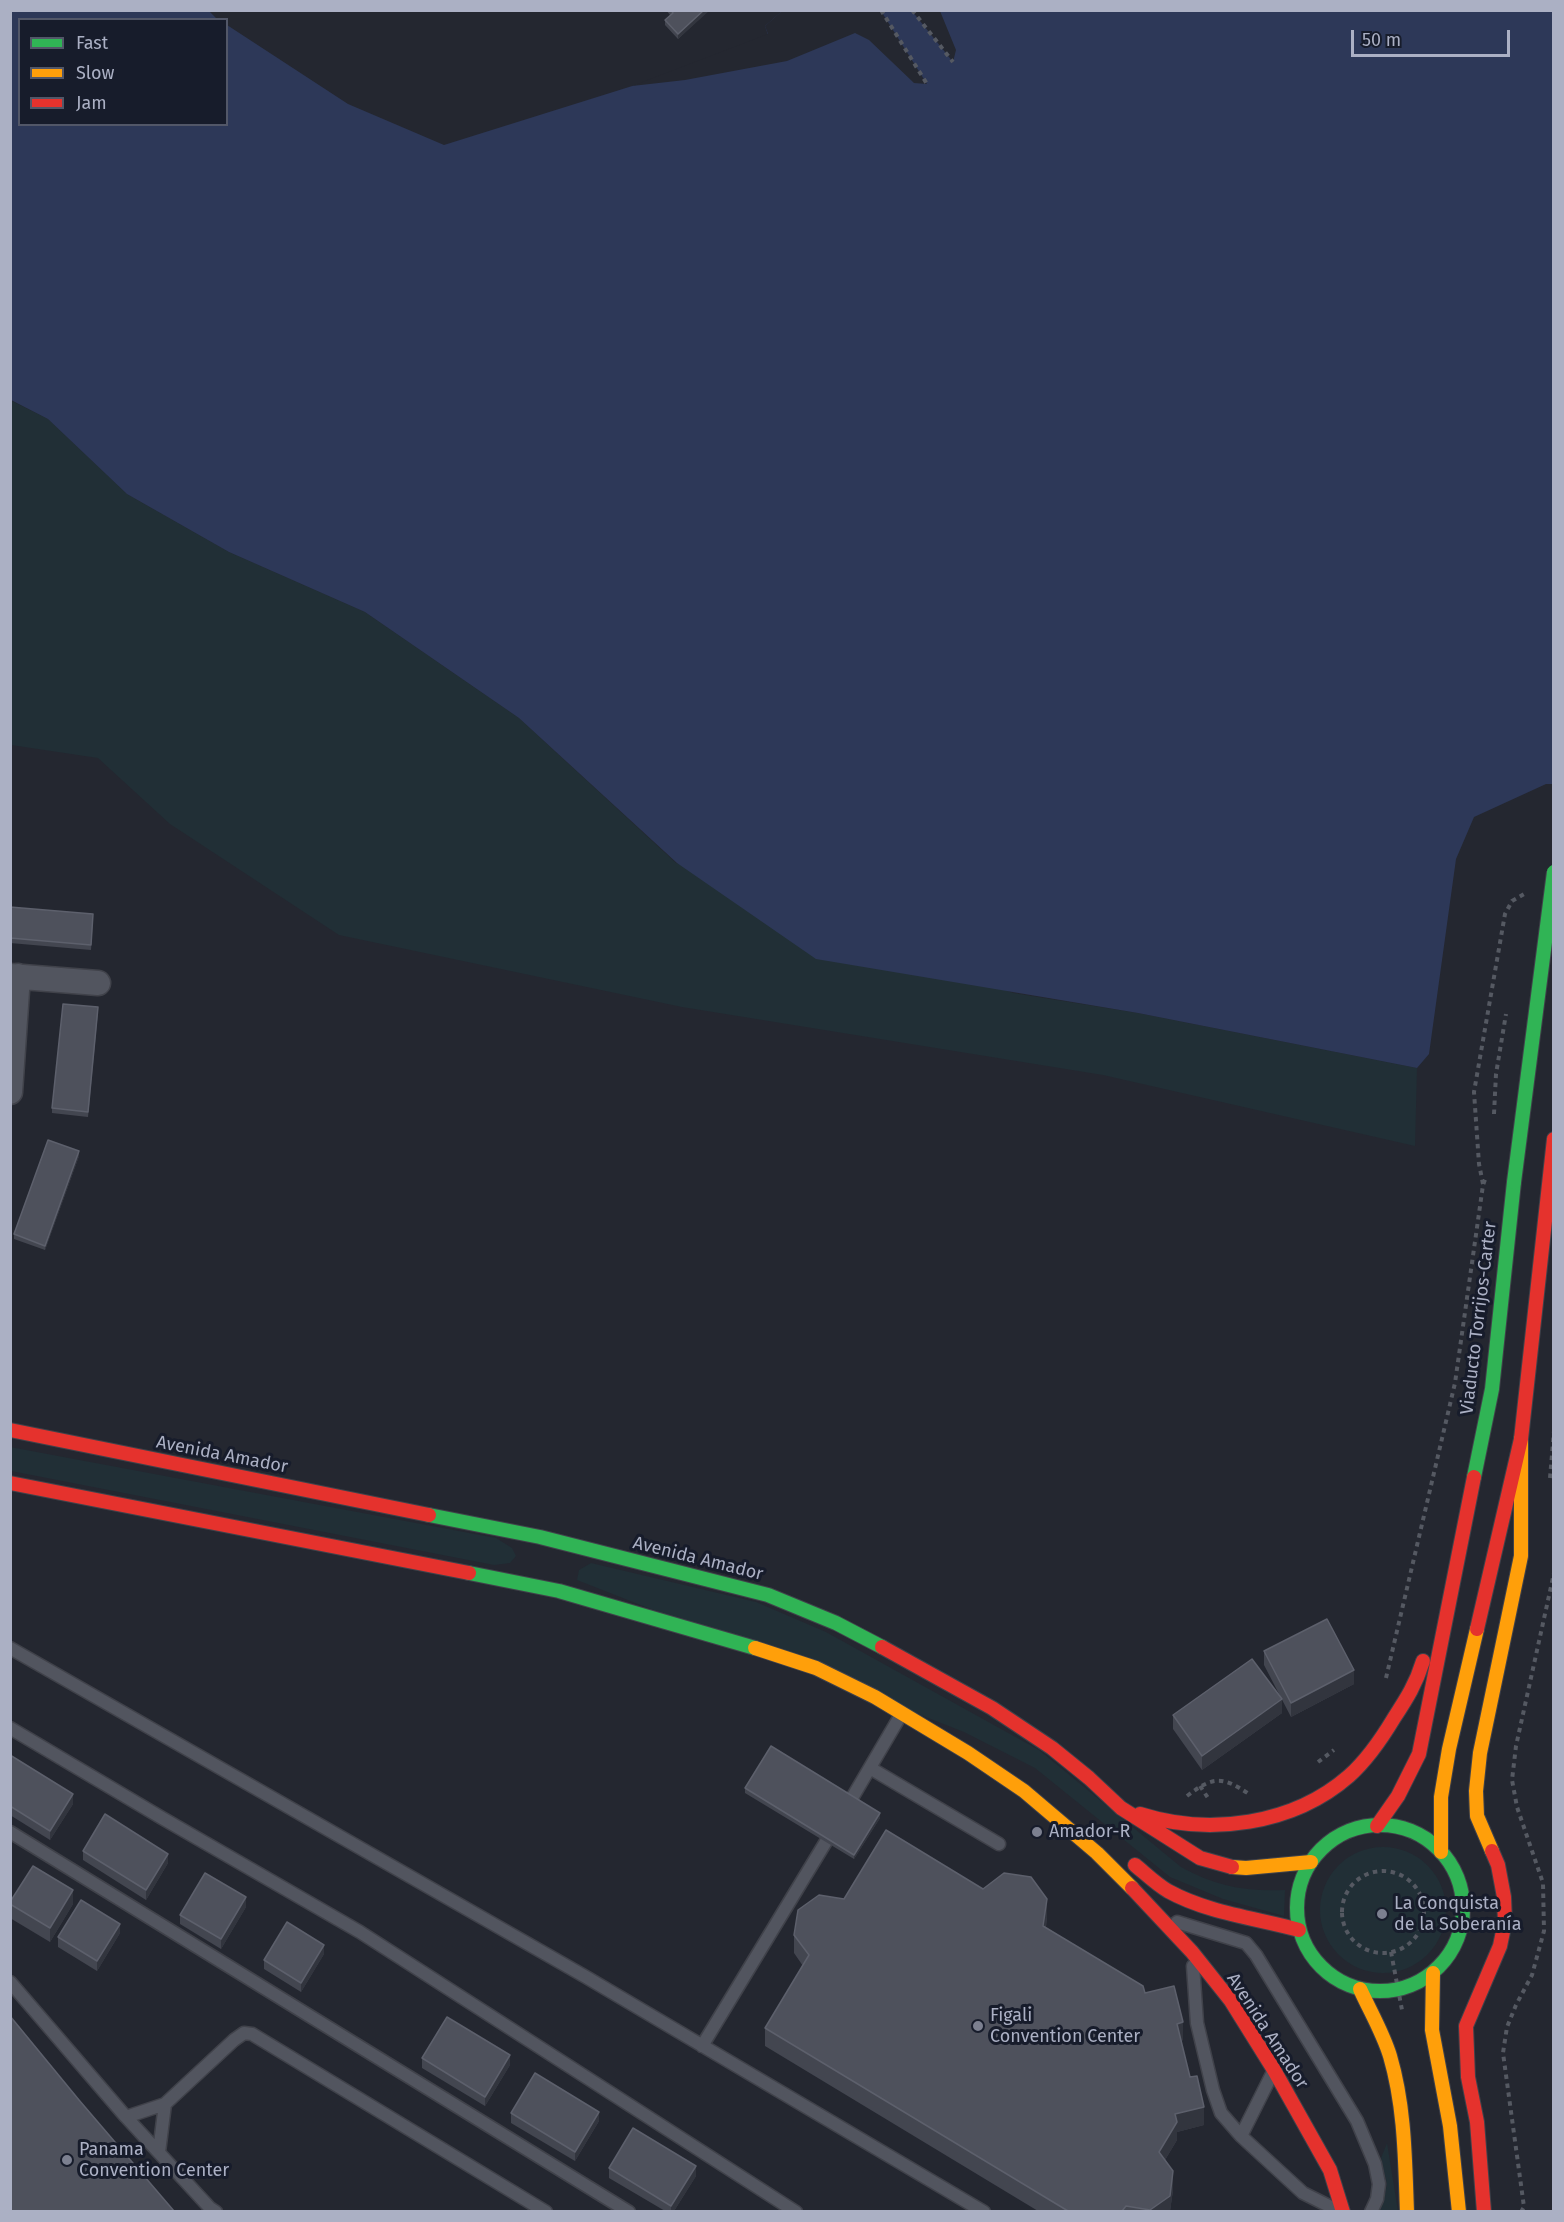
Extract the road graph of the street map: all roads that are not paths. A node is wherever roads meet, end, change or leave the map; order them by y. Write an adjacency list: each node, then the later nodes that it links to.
1 (1554, 872): 9 (main road, Viaducto Torrijos-Carter, bridge)
2 (14, 976): 3 (street); 4 (street)
3 (98, 983)
4 (10, 1092)
5 (1554, 1139): 7 (main road)
6 (10, 1430): 14 (main road, Avenida Amador)
7 (1521, 1439): 20 (main road); 44 (main road)
8 (10, 1483): 11 (main road, Avenida Amador)
9 (1462, 1537): 14 (main road); 15 (main road, Viaducto Torrijos-Carter)
10 (10, 1648): 29 (lane)
11 (902, 1712): 13 (lane); 17 (main road, Avenida Amador)
12 (10, 1728): 38 (lane)
13 (870, 1768): 18 (lane); 29 (lane)
14 (1121, 1808): 22 (main road, Avenida Amador)
15 (1377, 1826): 20 (main road); 22 (main road)
16 (10, 1832): 37 (lane)
17 (1080, 1839): 19 (main road, Avenida Amador); 23 (main road, Avenida Amador)
18 (999, 1844)
19 (1110, 1849)
20 (1441, 1852): 26 (main road)
21 (1125, 1858): 24 (main road)
22 (1311, 1862): 24 (main road)
23 (1150, 1906): 25 (main road, Avenida Amador); 41 (lane)
24 (1299, 1930): 28 (main road)
25 (1192, 1952): 30 (main road, Avenida Amador); 33 (lane)
26 (1433, 1973): 28 (main road); 43 (main road)
27 (10, 1982): 32 (lane)
28 (1360, 1989): 42 (main road)
29 (702, 2046): 39 (lane)
30 (1274, 2070): 33 (lane); 40 (main road, Avenida Amador)
31 (165, 2104): 32 (lane); 34 (lane); 36 (lane)
32 (126, 2116): 34 (lane)
33 (1241, 2136): 40 (lane)
34 (159, 2152): 35 (lane)
35 (216, 2211)
36 (546, 2211)
37 (629, 2211)
38 (796, 2211)
39 (984, 2211)
40 (1341, 2211)
41 (1371, 2211)
42 (1407, 2211)
43 (1459, 2211)
44 (1485, 2211)

